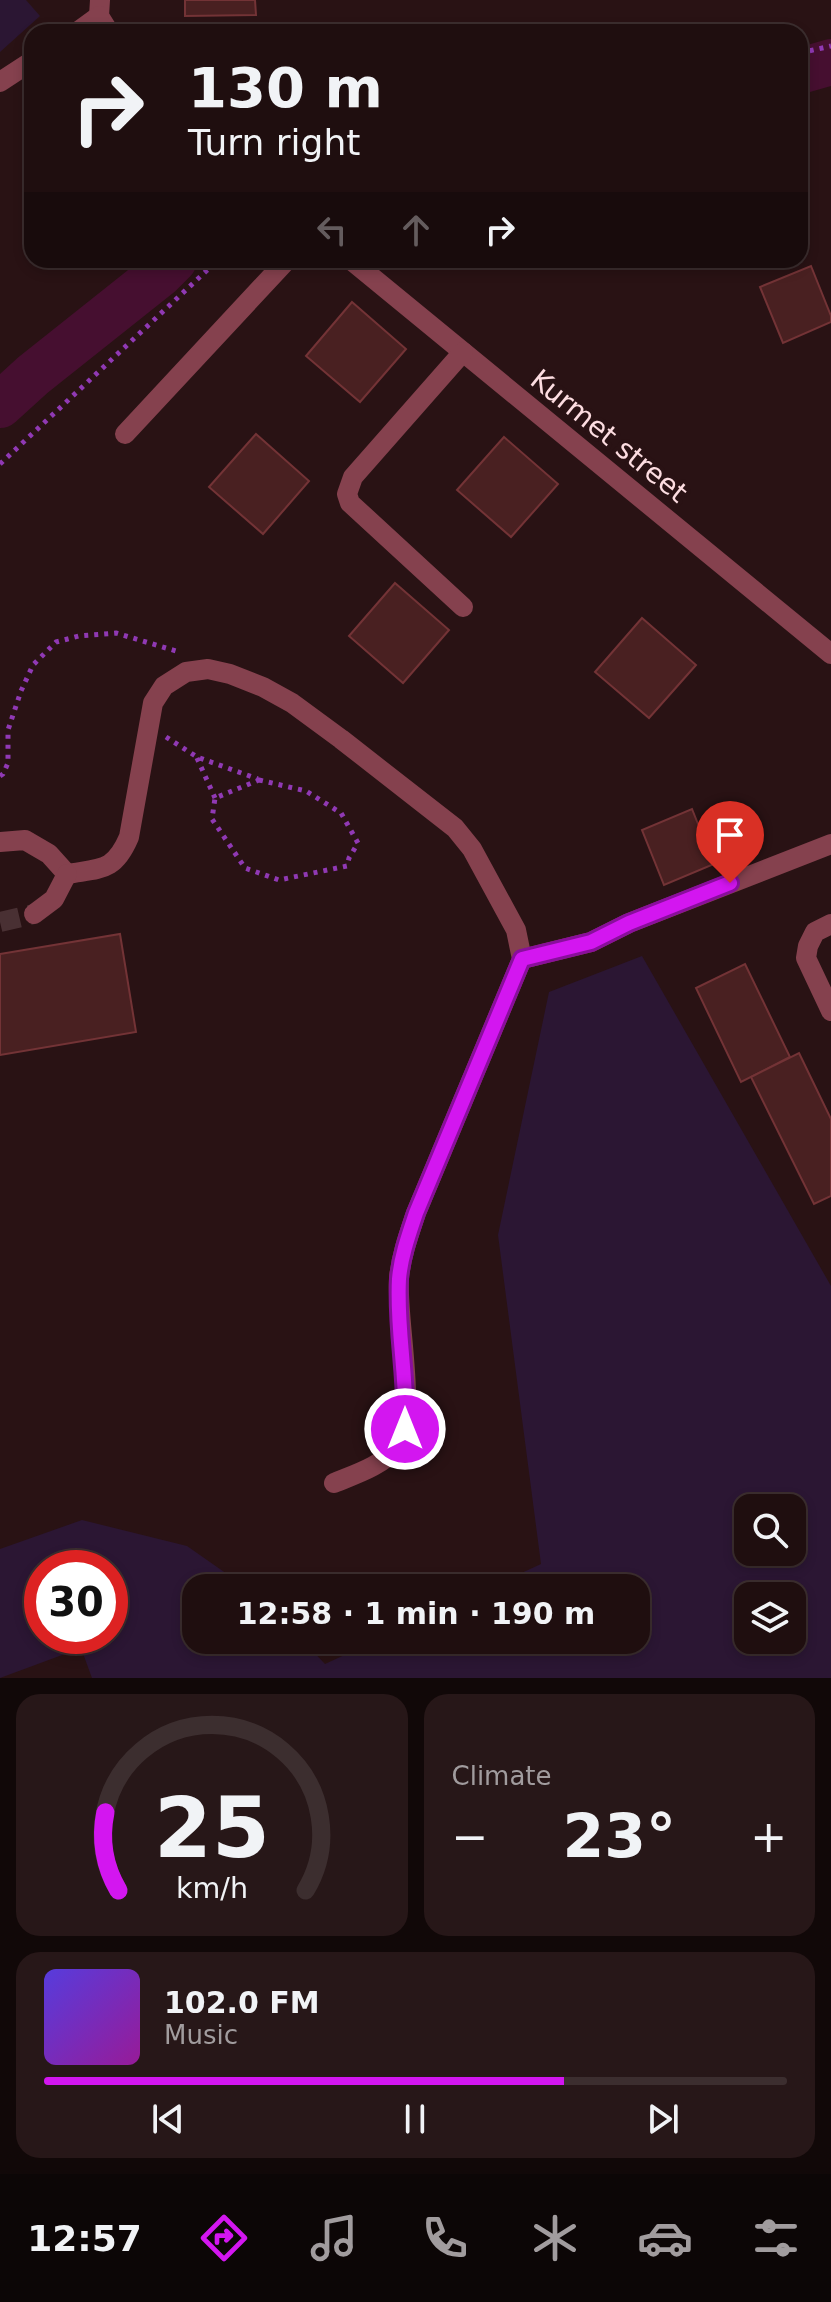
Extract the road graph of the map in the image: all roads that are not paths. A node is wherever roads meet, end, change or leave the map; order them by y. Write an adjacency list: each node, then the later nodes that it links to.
1 (24, 66): 2 (street)
2 (0, 82)
3 (280, 268): 6 (street)
4 (361, 268): 5 (street, Kurmet street)
5 (463, 352): 7 (street); 8 (street, Kurmet street)
6 (125, 434)
7 (463, 607)
8 (831, 654)
9 (0, 842): 11 (street)
10 (831, 844): 14 (street)
11 (67, 874): 12 (street); 14 (street)
12 (34, 914)
13 (831, 924): 15 (street)
14 (522, 959): 16 (street)
15 (828, 998)
16 (334, 1483)

